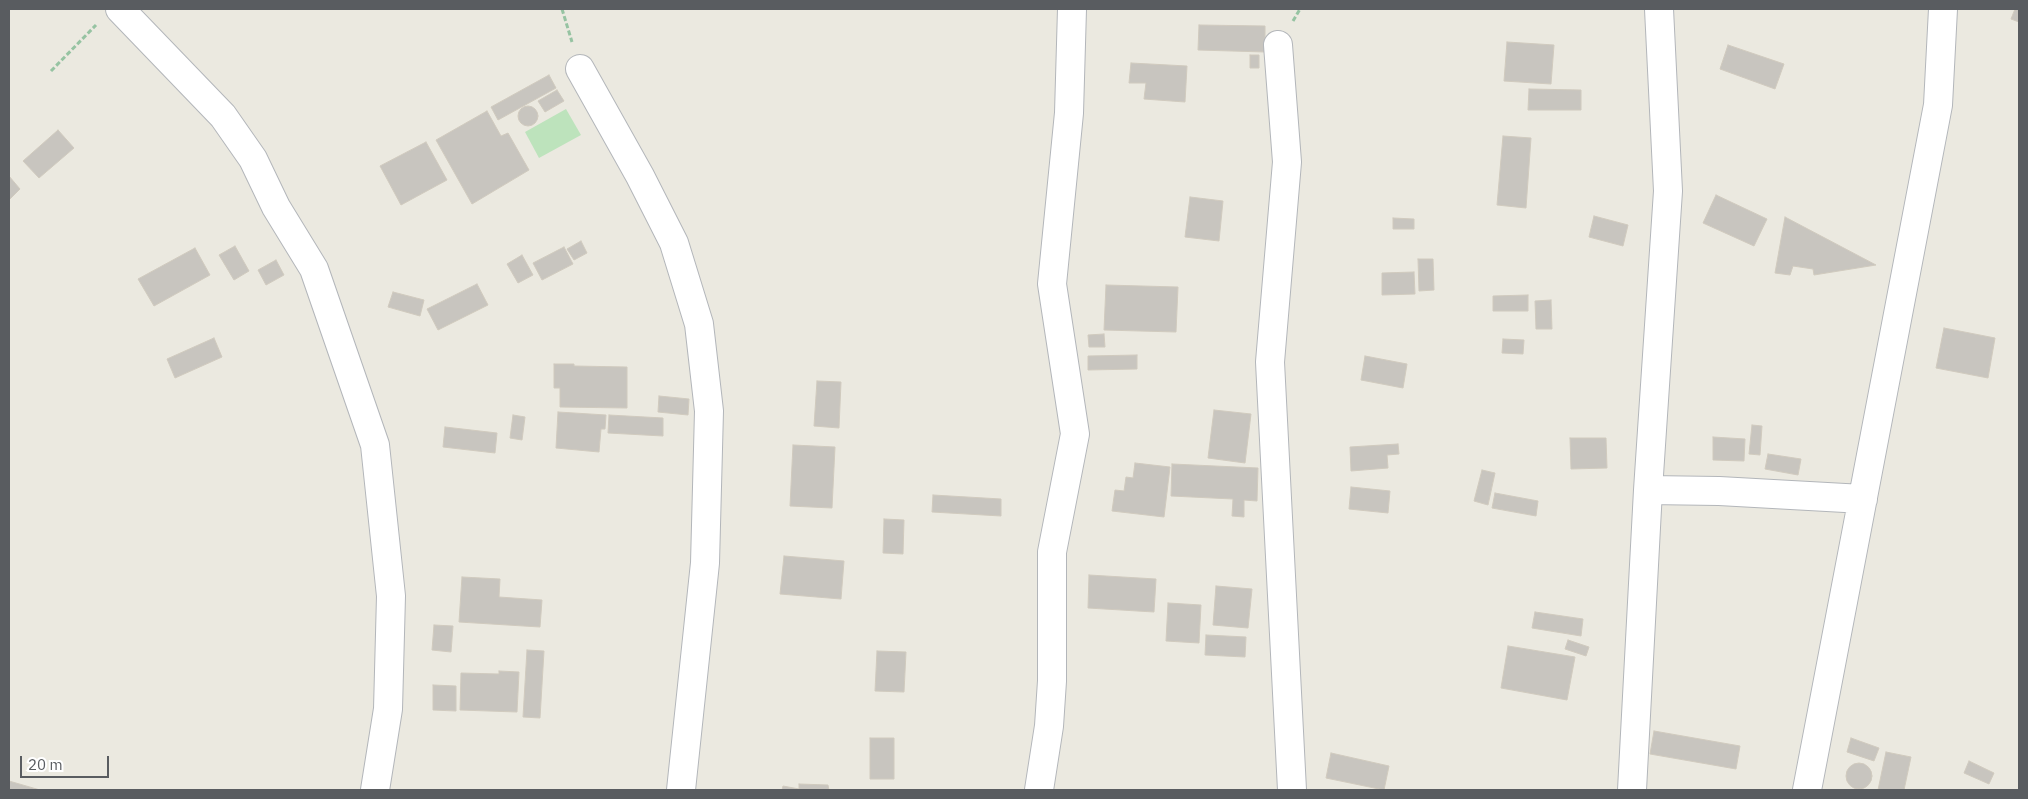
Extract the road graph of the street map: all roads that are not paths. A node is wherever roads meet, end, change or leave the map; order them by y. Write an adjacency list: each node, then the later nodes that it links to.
1 (1072, 9): 11 (street)
2 (1659, 9): 7 (street)
3 (1943, 9): 8 (street)
4 (110, 15): 9 (street)
5 (1278, 45): 12 (street)
6 (580, 69): 10 (street)
7 (1648, 490): 8 (street); 13 (street)
8 (1863, 499): 14 (street)
9 (375, 790)
10 (682, 790)
11 (1039, 790)
12 (1292, 790)
13 (1632, 790)
14 (1807, 790)

